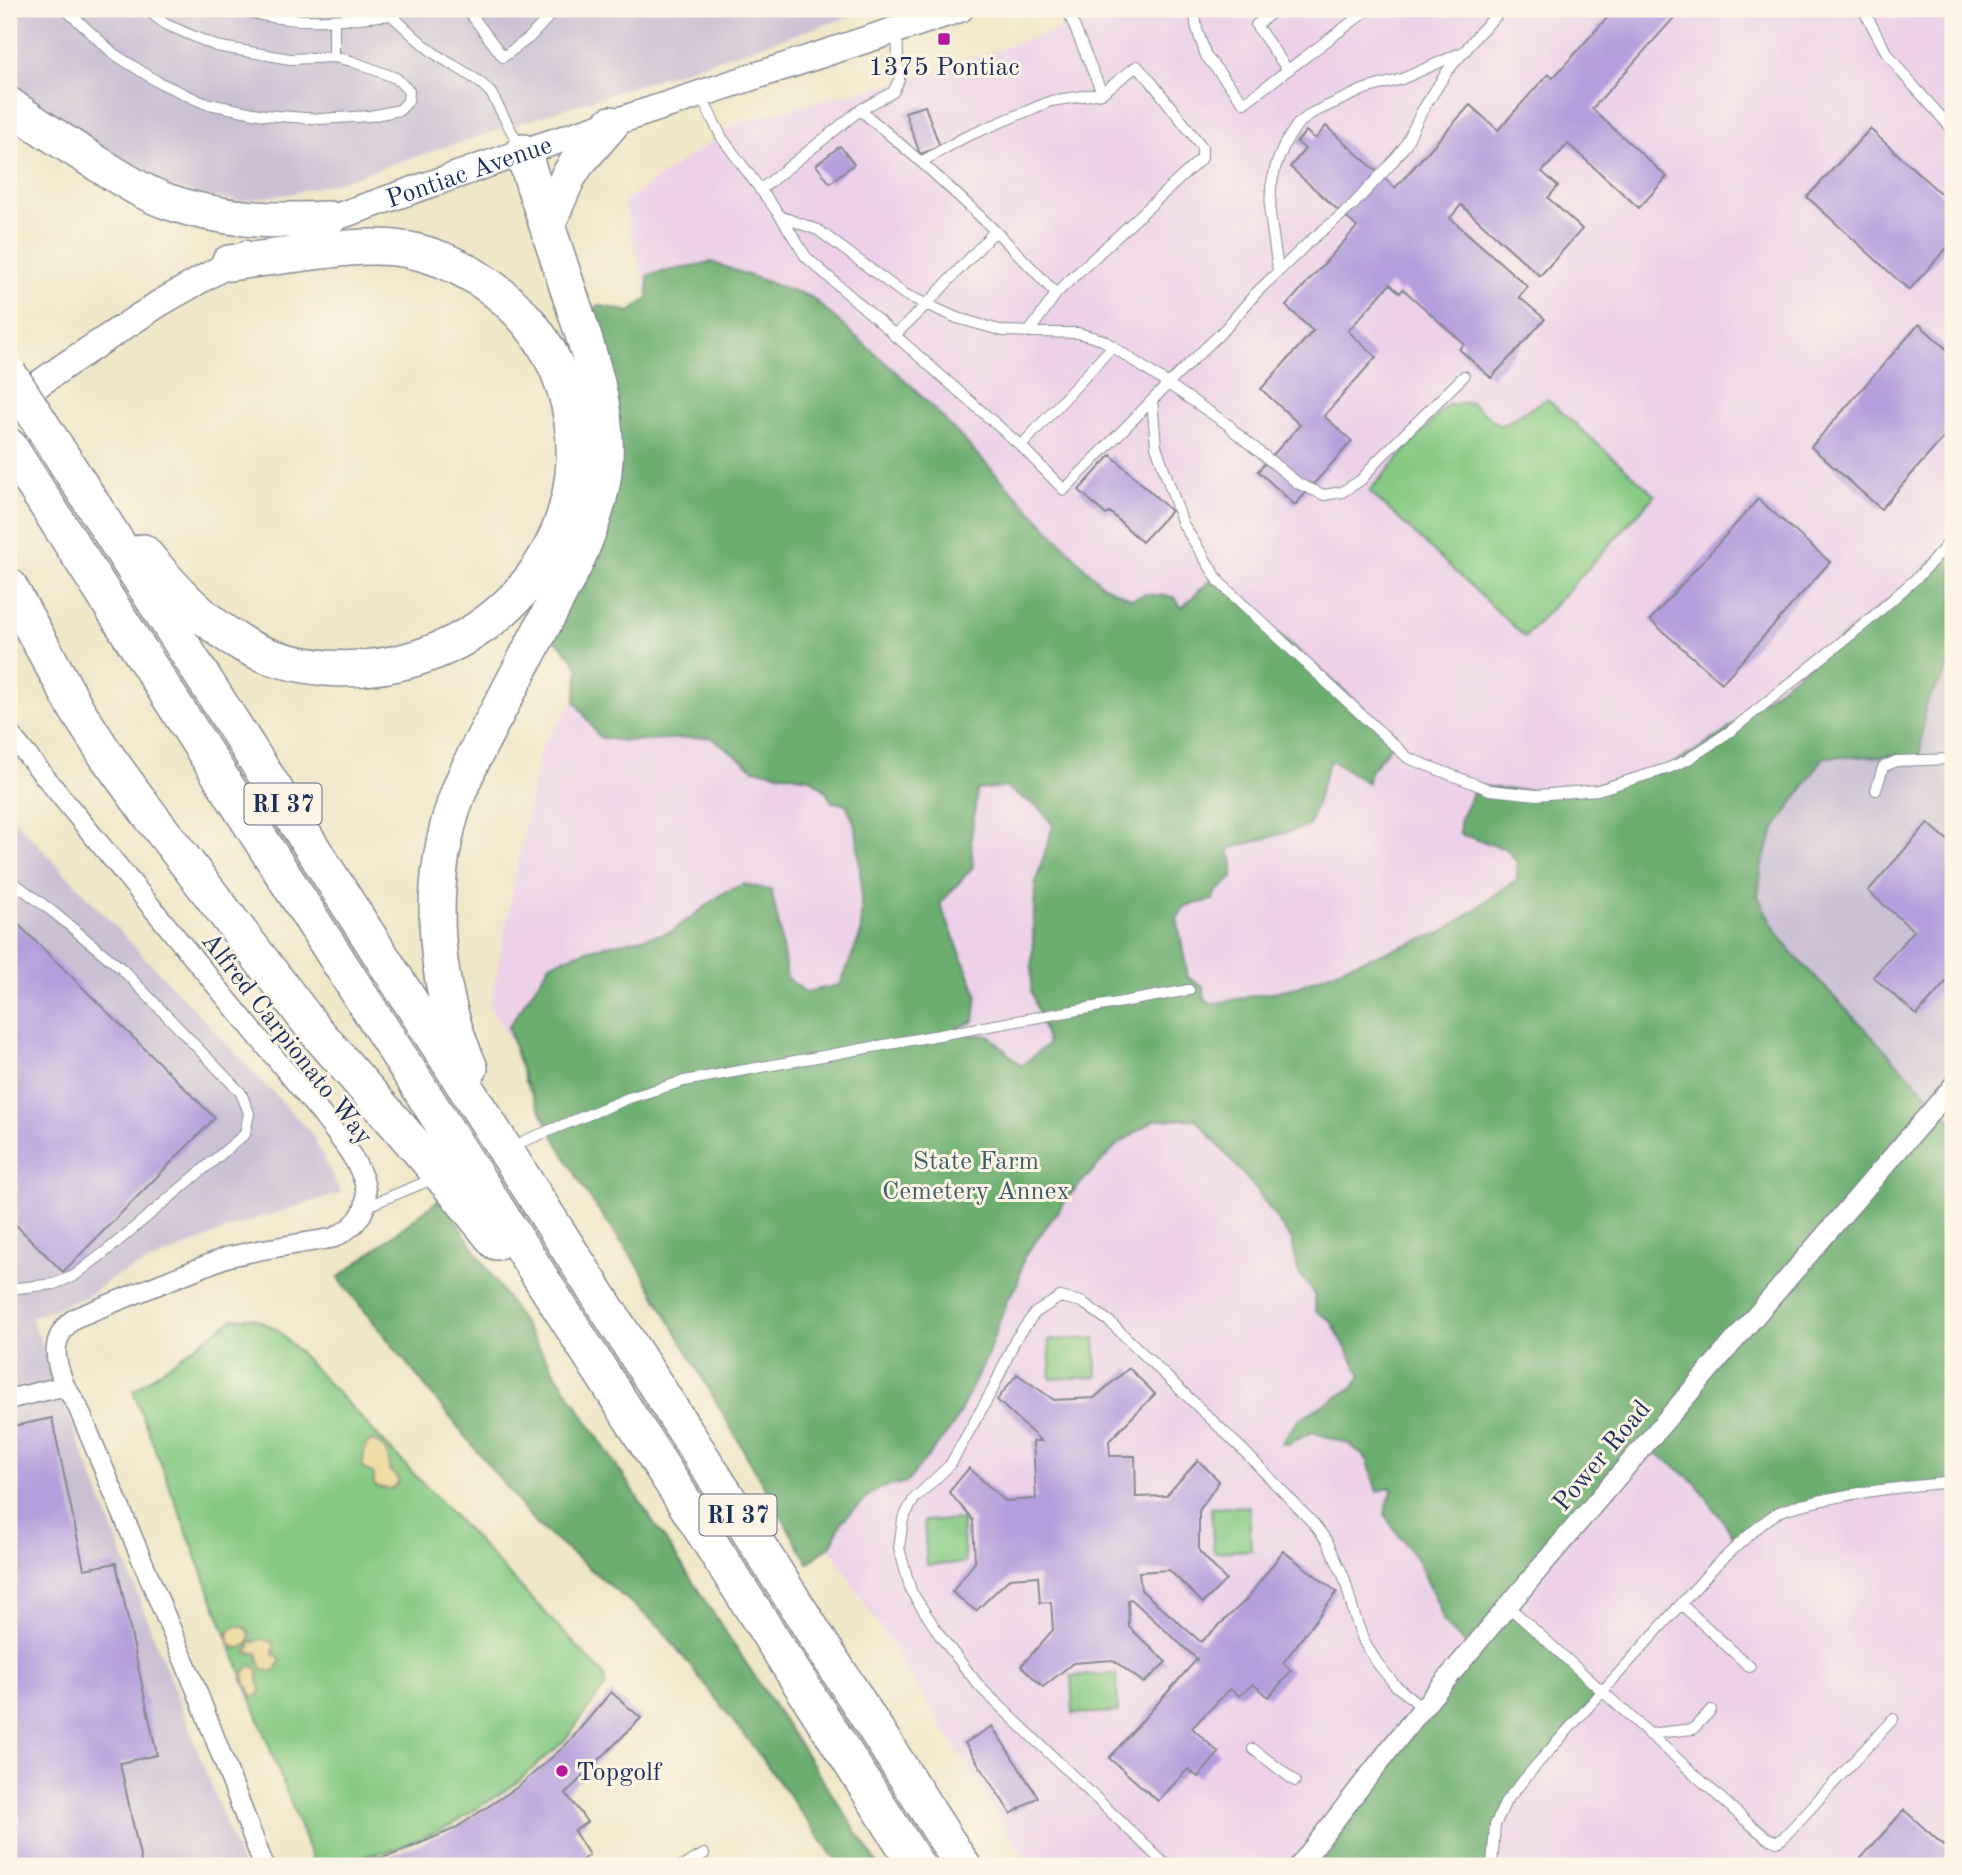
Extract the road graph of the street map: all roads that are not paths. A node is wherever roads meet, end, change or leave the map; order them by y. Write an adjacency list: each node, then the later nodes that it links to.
1 (65, 9): 19 (lane)
2 (146, 9): 19 (lane)
3 (240, 9): 16 (lane)
4 (402, 9): 15 (lane)
5 (482, 9): 14 (lane)
6 (556, 9): 14 (lane)
7 (961, 9): 17 (main road, Pontiac Avenue)
8 (1067, 9): 21 (lane)
9 (1194, 9): 20 (lane)
10 (1277, 9): 20 (lane)
11 (1369, 9): 20 (lane)
12 (1503, 9): 18 (lane)
13 (1863, 9): 26 (lane)
14 (469, 12)
15 (391, 15): 16 (lane); 27 (lane)
16 (334, 21): 19 (lane)
17 (897, 30): 22 (main road, Pontiac Avenue); 24 (lane)
18 (1465, 51): 35 (lane); 35 (lane)
19 (334, 57)
20 (1287, 69)
21 (1102, 93): 28 (lane); 36 (lane)
22 (700, 95): 25 (main road, Pontiac Avenue); 29 (lane)
23 (9, 105): 31 (highway)
24 (860, 110): 28 (lane); 29 (lane)
25 (611, 124): 27 (main road, Pontiac Avenue); 32 (highway)
26 (1953, 130)
27 (523, 152): 31 (main road, Pontiac Avenue); 32 (highway)
28 (921, 162): 33 (lane)
29 (760, 190): 30 (lane)
30 (781, 217): 37 (lane); 39 (lane)
31 (328, 219): 34 (main road, Pontiac Avenue)
32 (547, 225): 57 (highway)
33 (995, 231): 36 (lane); 37 (lane)
34 (229, 263): 45 (main road, Pontiac Avenue); 46 (highway)
35 (1278, 270): 43 (lane)
36 (1056, 294): 38 (lane)
37 (926, 305): 38 (lane); 39 (lane)
38 (1029, 332): 40 (lane)
39 (894, 336): 48 (lane)
40 (1113, 345): 43 (lane); 48 (lane)
41 (9, 374): 46 (highway, RI 37, bridge)
42 (1464, 376): 43 (lane)
43 (1169, 383): 44 (lane)
44 (1152, 400): 48 (lane); 49 (lane)
45 (9, 405)
46 (54, 444): 57 (highway, RI 37)
47 (9, 446): 63 (highway, RI 37)
48 (1021, 446)
49 (1953, 538)
50 (9, 586): 63 (highway)
51 (9, 733): 59 (street, Alfred Carpionato Way)
52 (1953, 759): 53 (lane)
53 (1876, 790)
54 (9, 879): 60 (lane)
55 (1189, 990): 57 (lane)
56 (1953, 1086): 66 (street, Power Road)
57 (519, 1153): 79 (highway, RI 37)
58 (428, 1181): 59 (lane)
59 (365, 1207): 61 (street)
60 (9, 1289)
61 (65, 1386): 62 (street); 76 (street)
62 (9, 1399)
63 (638, 1428): 78 (highway, RI 37)
64 (1953, 1482): 65 (lane)
65 (1681, 1604): 67 (lane); 68 (lane)
66 (1508, 1606): 68 (lane); 69 (street, Power Road)
67 (1750, 1667)
68 (1602, 1693): 72 (lane); 82 (lane)
69 (1423, 1708): 80 (lane); 81 (street, Power Road)
70 (1711, 1710): 72 (lane)
71 (1893, 1719): 72 (lane)
72 (1648, 1734)
73 (1253, 1749): 74 (lane)
74 (1295, 1781)
75 (705, 1854): 77 (lane)
76 (264, 1866)
77 (683, 1866)
78 (917, 1866)
79 (963, 1866)
80 (1167, 1866)
81 (1299, 1866)
82 (1492, 1866)

